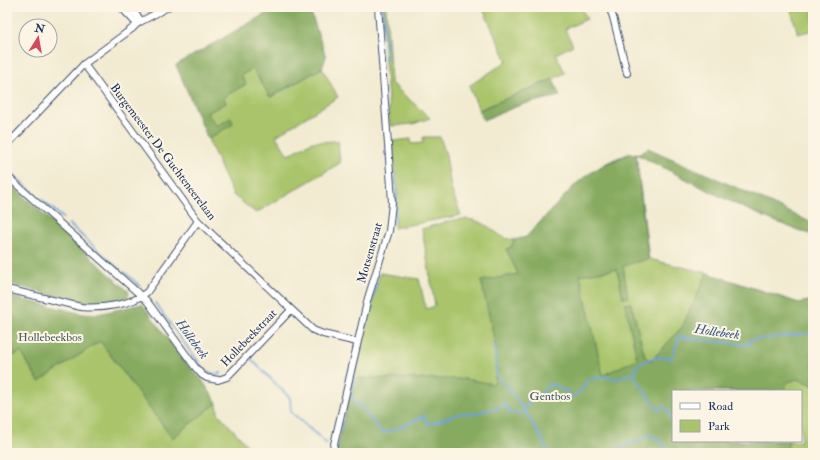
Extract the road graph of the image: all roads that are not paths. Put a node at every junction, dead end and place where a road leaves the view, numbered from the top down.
1 (121, 7) edge
2 (129, 7) edge
3 (168, 7) edge
4 (378, 7) edge
5 (609, 7) edge
6 (138, 23) junction
7 (84, 64) junction
8 (627, 73) dead end
9 (7, 145) edge
10 (7, 176) edge
11 (198, 221) junction
12 (7, 289) edge
13 (142, 297) junction
14 (291, 310) junction
15 (357, 342) junction
16 (332, 453) edge

1 - 6 street
2 - 6 street
3 - 6 street
4 - 15 street, Motsenstraat
5 - 8 street
6 - 7 street
7 - 9 street
7 - 11 street, Burgemeester De Guchteneerelaan
10 - 13 street, Hollebeekstraat
11 - 13 street
11 - 14 street, Burgemeester De Guchteneerelaan
12 - 13 street
13 - 14 street, Hollebeekstraat
14 - 15 street, Burgemeester De Guchteneerelaan
15 - 16 street, Motsenstraat

